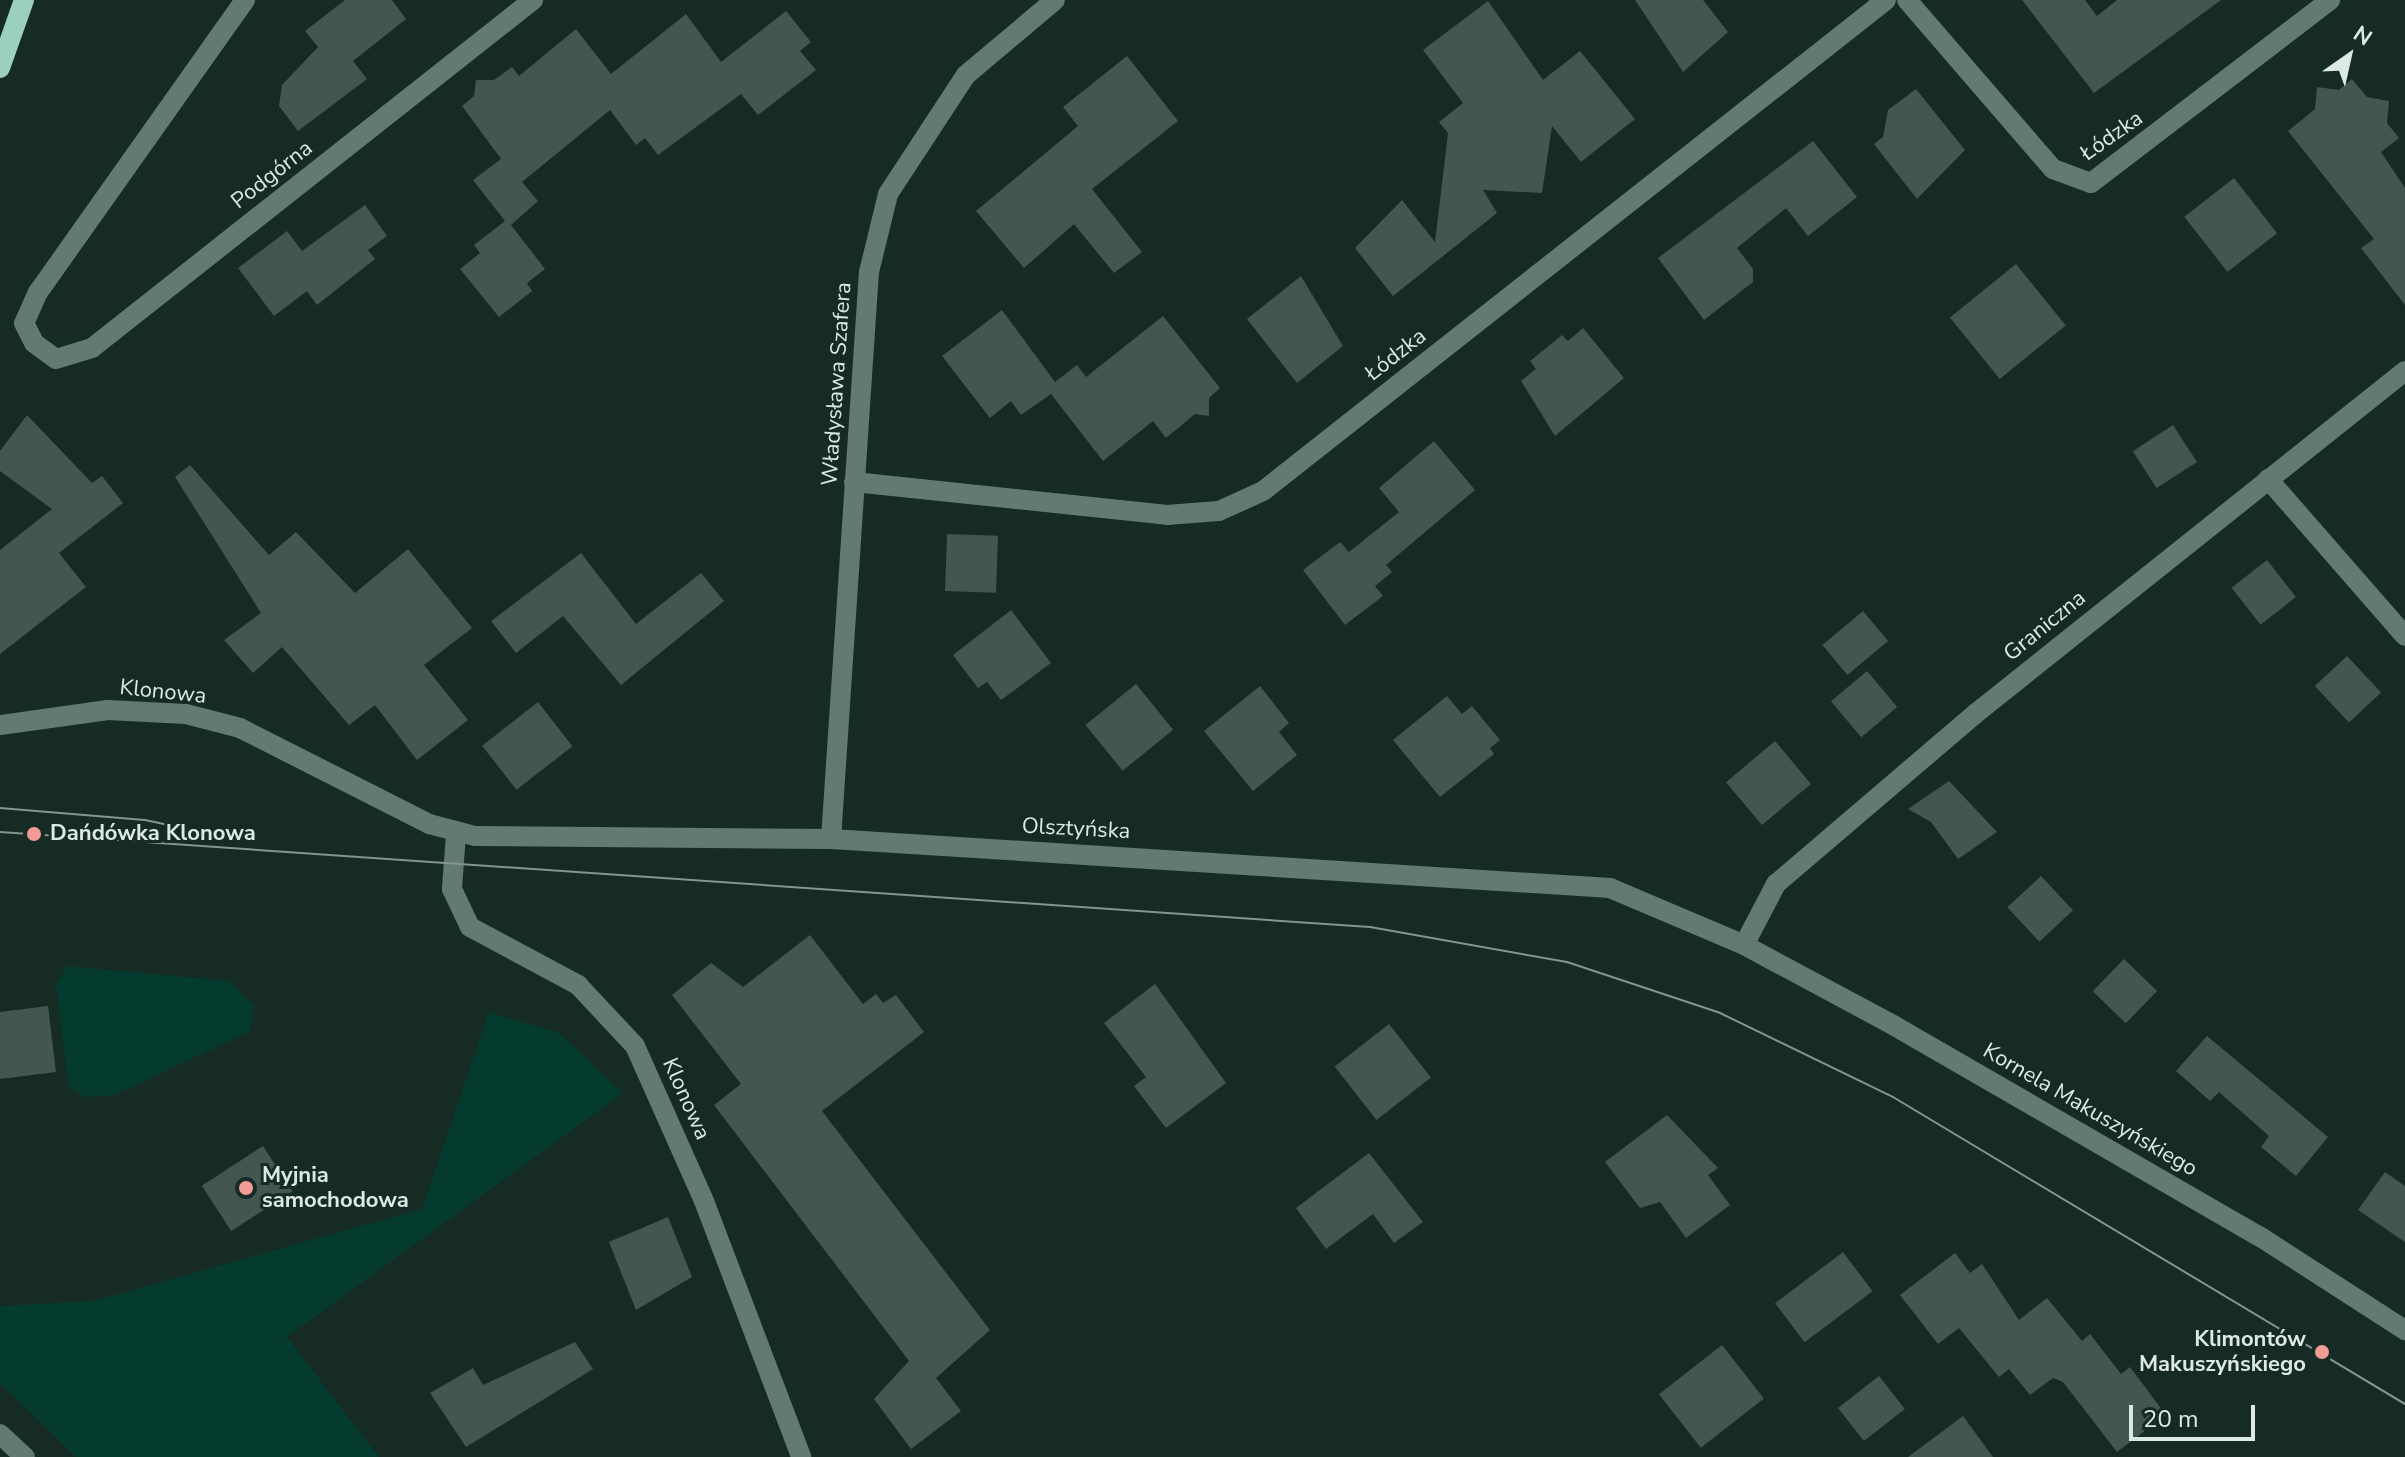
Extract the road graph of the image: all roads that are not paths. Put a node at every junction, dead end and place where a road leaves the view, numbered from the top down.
1 (24, 0) edge
2 (245, 0) edge
3 (533, 0) edge
4 (1055, 0) edge
5 (1886, 0) edge
6 (1907, 0) edge
7 (2330, 0) edge
8 (0, 68) edge
9 (2405, 371) edge
10 (2268, 479) junction
11 (854, 482) junction
12 (2405, 636) edge
13 (0, 725) edge
14 (397, 810) joint
15 (456, 834) junction
16 (831, 839) junction
17 (1744, 945) junction
18 (2405, 1330) edge
19 (0, 1434) edge
20 (25, 1457) edge
21 (801, 1457) edge

1 - 8 main road
2 - 3 street, Podgórna
4 - 11 street, Władysława Szafera
5 - 11 street, Łódzka
6 - 7 street, Łódzka
9 - 10 street, Graniczna
10 - 12 street
10 - 17 street, Graniczna
11 - 16 street, Władysława Szafera
13 - 14 street, Klonowa
14 - 15 street, Olsztyńska
15 - 16 street, Olsztyńska
15 - 21 street, Klonowa
16 - 17 street, Olsztyńska
17 - 18 street, Kornela Makuszyńskiego
19 - 20 street

